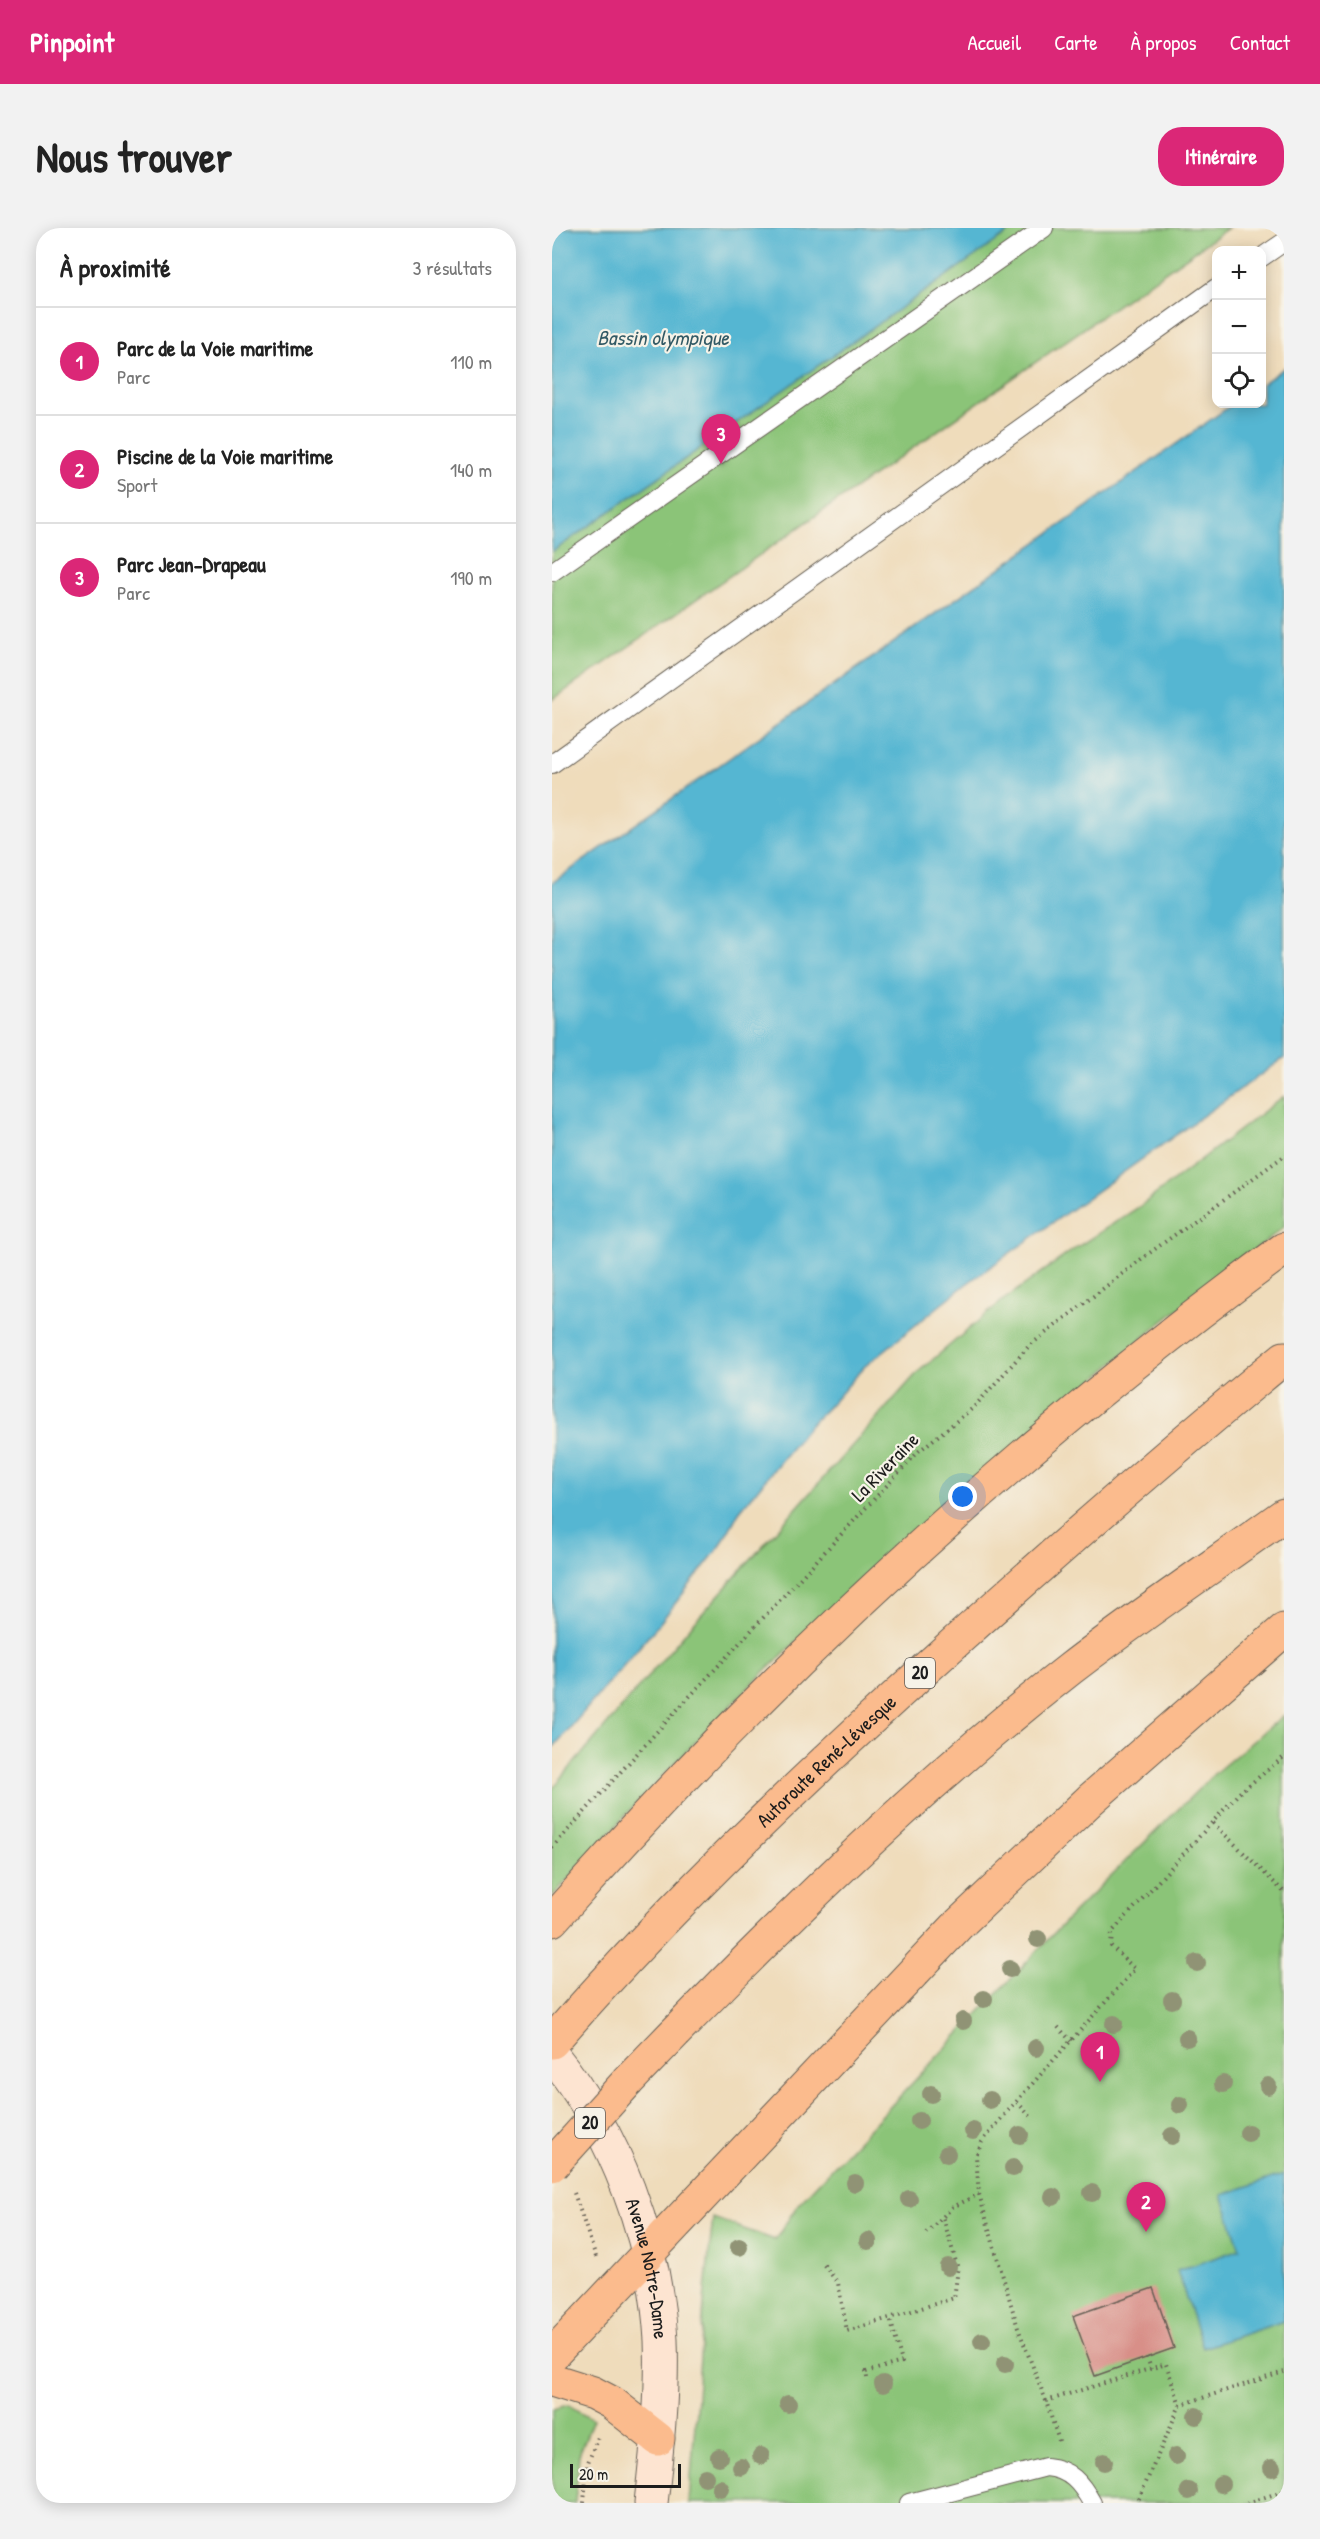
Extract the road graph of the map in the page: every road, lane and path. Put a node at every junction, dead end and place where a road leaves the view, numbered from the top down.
1 (1044, 228) edge
2 (1284, 242) edge
3 (1266, 254) edge
4 (1212, 291) edge
5 (552, 572) edge
6 (552, 765) edge
7 (1284, 1156) edge
8 (1284, 1249) edge
9 (1284, 1358) edge
10 (1284, 1515) edge
11 (1284, 1630) edge
12 (1284, 1757) edge
13 (1213, 1823) junction
14 (553, 1848) edge
15 (1284, 1892) edge
16 (552, 1920) edge
17 (1058, 2026) dead end
18 (1071, 2041) junction
19 (552, 2043) edge
20 (552, 2055) edge
21 (1017, 2101) junction
22 (1030, 2117) dead end
23 (552, 2165) edge
24 (573, 2190) dead end
25 (980, 2194) junction
26 (943, 2217) junction
27 (926, 2233) dead end
28 (648, 2255) junction
29 (824, 2265) dead end
30 (599, 2266) dead end
31 (890, 2318) junction
32 (552, 2355) edge
33 (1147, 2357) dead end
34 (1151, 2369) junction
35 (1284, 2372) edge
36 (867, 2378) dead end
37 (552, 2380) edge
38 (1046, 2401) junction
39 (1180, 2405) junction
40 (1050, 2413) dead end
41 (597, 2438) dead end
42 (658, 2439) junction
43 (1284, 2491) edge
44 (584, 2503) edge
45 (651, 2503) edge
46 (909, 2503) edge
47 (1092, 2503) edge
48 (1137, 2503) edge
49 (1247, 2503) edge

1 - 5 lane
2 - 3 lane
4 - 6 lane
7 - 14 path, La Riveraine
8 - 16 highway
9 - 19 highway, Autoroute René-Lévesque / 20
10 - 23 highway, 20, bridge
11 - 28 highway
12 - 13 path
13 - 15 path
13 - 18 path
17 - 18 path
18 - 21 path
20 - 28 street, Avenue Notre-Dame
21 - 22 path
21 - 25 path
24 - 30 path
25 - 26 path
25 - 38 path
26 - 27 path
26 - 31 path
28 - 32 highway
28 - 42 street, Avenue Notre-Dame
29 - 31 path
31 - 36 path
33 - 34 path
34 - 38 path
34 - 39 path
35 - 39 path
37 - 42 highway
38 - 40 path
39 - 48 path
41 - 44 path
42 - 45 street, Avenue Notre-Dame
43 - 49 path
46 - 47 lane

